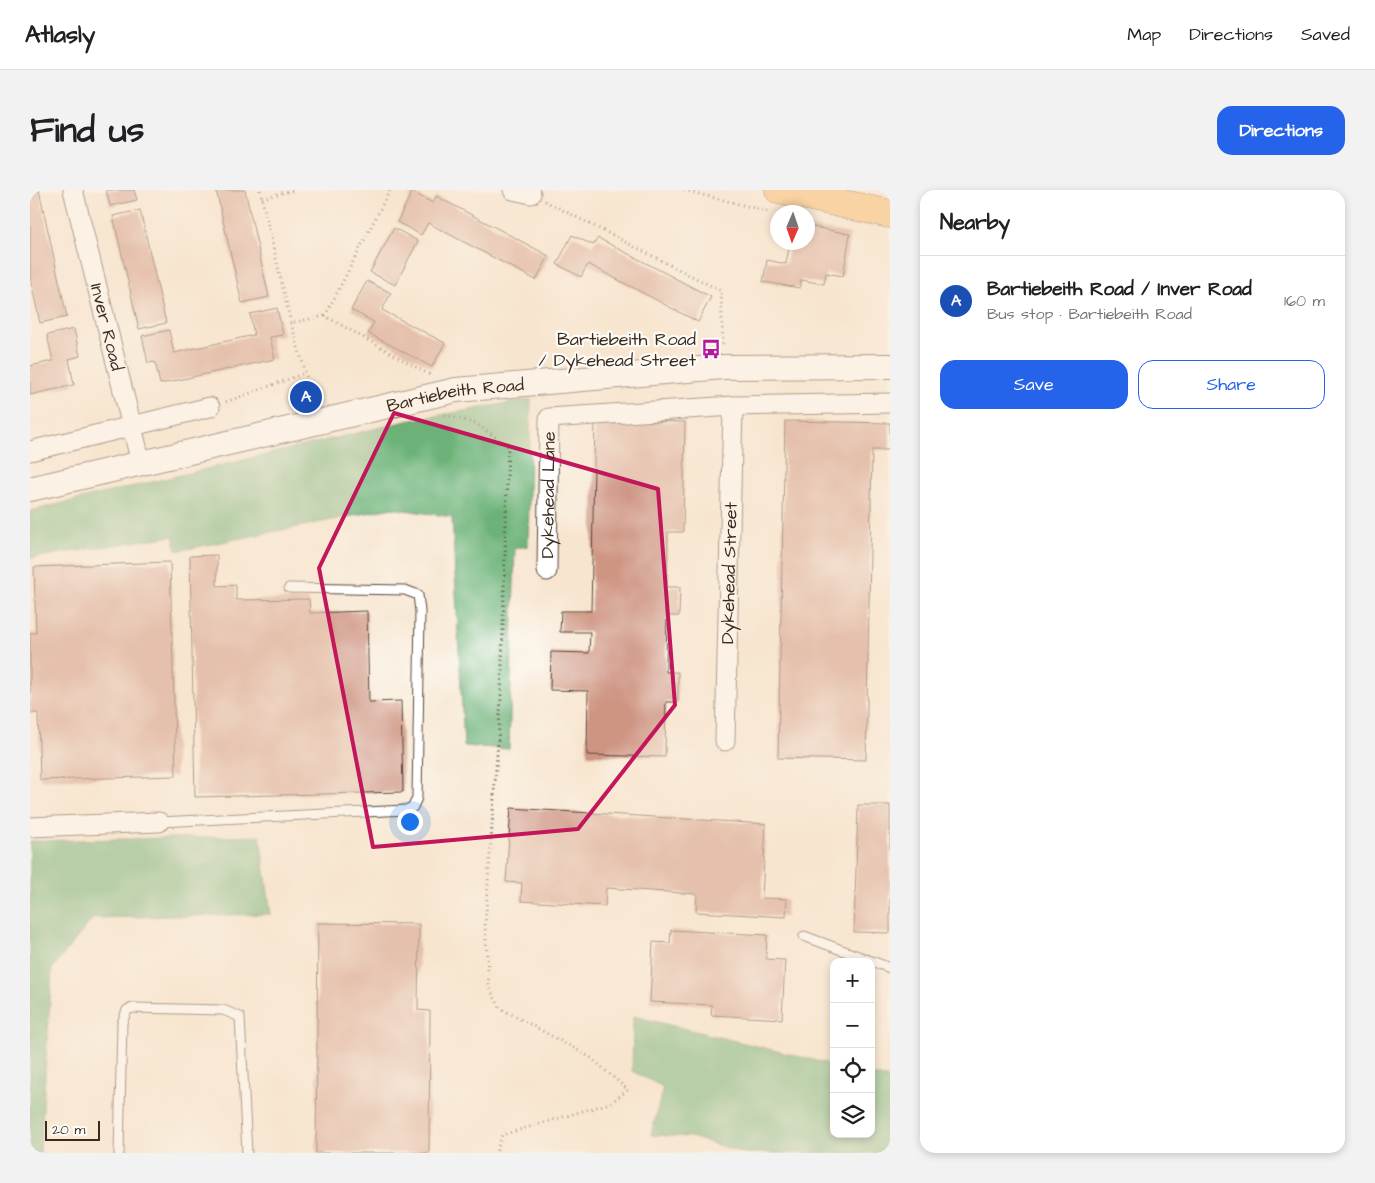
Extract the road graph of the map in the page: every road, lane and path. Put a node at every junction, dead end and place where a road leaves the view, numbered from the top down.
1 (73, 190) edge
2 (260, 190) edge
3 (295, 190) edge
4 (390, 190) edge
5 (684, 190) edge
6 (779, 190) edge
7 (522, 192) edge
8 (262, 198) junction
9 (770, 211) edge
10 (890, 214) edge
11 (325, 316) junction
12 (291, 323) junction
13 (890, 366) edge
14 (723, 367) junction
15 (305, 373) junction
16 (446, 392) junction
17 (890, 403) edge
18 (733, 406) junction
19 (210, 407) joint
20 (319, 422) junction
21 (131, 427) junction
22 (30, 451) edge
23 (140, 463) junction
24 (30, 489) edge
25 (548, 571) dead end
26 (289, 588) dead end
27 (724, 742) dead end
28 (159, 822) joint
29 (30, 827) edge
30 (804, 936) dead end
31 (890, 968) edge
32 (119, 1153) edge
33 (247, 1153) edge
34 (496, 1153) edge

1 - 21 street, Inver Road
2 - 8 path
3 - 8 path
4 - 11 path
5 - 9 path
6 - 10 main road
7 - 14 path
8 - 12 path
11 - 12 path
11 - 16 path
12 - 15 path
13 - 14 street, Bartiebeith Road
14 - 16 street, Bartiebeith Road
15 - 19 path
15 - 20 path
16 - 20 street, Bartiebeith Road
16 - 34 path
17 - 18 street
18 - 25 street, Dykehead Lane
18 - 27 street, Dykehead Street
19 - 21 street
20 - 23 street, Bartiebeith Road
21 - 22 street
21 - 23 street, Inver Road
23 - 24 street, Bartiebeith Road
26 - 28 lane
28 - 29 street
30 - 31 lane
32 - 33 lane

